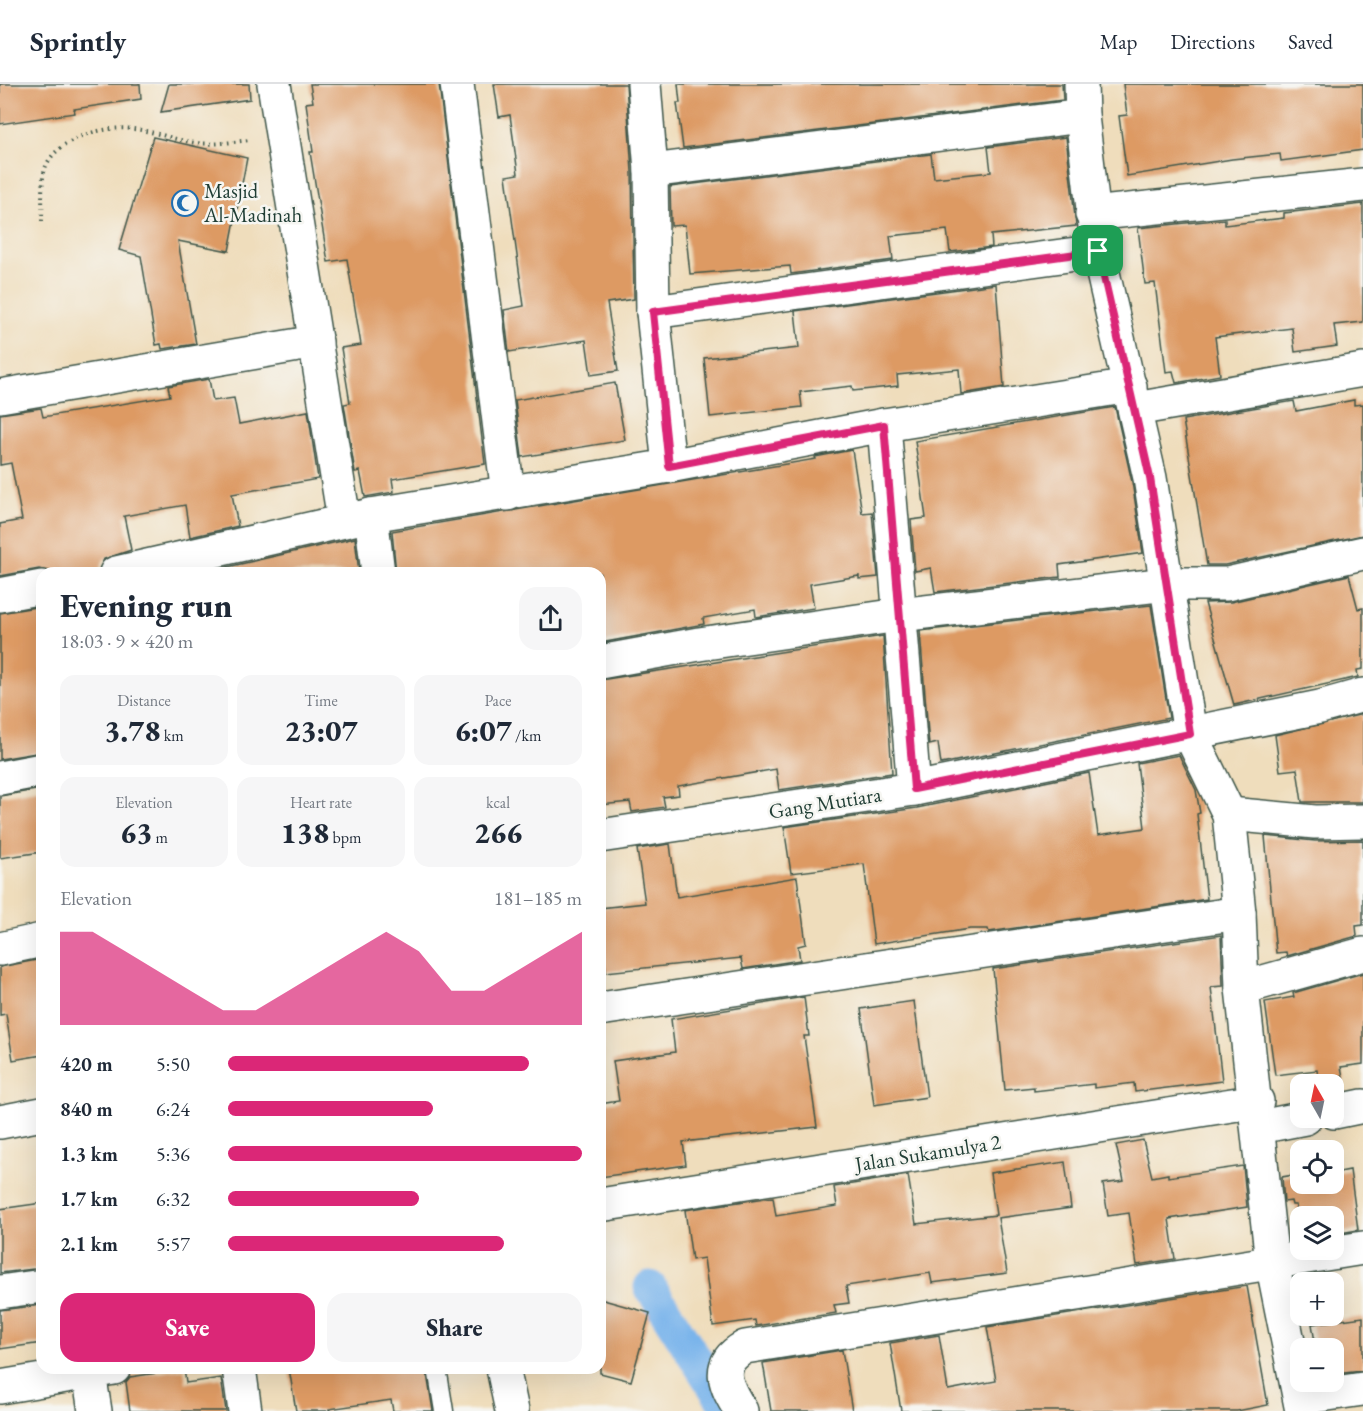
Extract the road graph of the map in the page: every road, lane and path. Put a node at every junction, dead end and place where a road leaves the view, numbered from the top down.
1 (274, 84) edge
2 (457, 84) edge
3 (644, 84) edge
4 (1082, 100) edge
5 (282, 136) junction
6 (651, 171) junction
7 (1363, 185) edge
8 (1092, 214) junction
9 (42, 221) dead end
10 (1098, 251) junction
11 (653, 312) junction
12 (316, 342) junction
13 (1363, 370) edge
14 (0, 396) edge
15 (1132, 398) junction
16 (884, 425) junction
17 (669, 466) junction
18 (508, 494) junction
19 (358, 518) junction
20 (1363, 553) edge
21 (142, 567) edge
22 (376, 567) edge
23 (1167, 584) junction
24 (36, 588) edge
25 (0, 595) edge
26 (899, 615) junction
27 (606, 661) edge
28 (1363, 695) edge
29 (1190, 734) junction
30 (36, 771) edge
31 (0, 778) edge
32 (914, 789) junction
33 (1229, 814) junction
34 (1363, 821) edge
35 (606, 835) edge
36 (1239, 913) junction
37 (36, 941) edge
38 (0, 949) edge
39 (1363, 954) edge
40 (1242, 988) junction
41 (606, 1008) edge
42 (1363, 1106) edge
43 (1344, 1110) edge
44 (1258, 1114) junction
45 (36, 1115) edge
46 (1290, 1117) edge
47 (0, 1122) edge
48 (606, 1204) edge
49 (1363, 1248) edge
50 (1272, 1262) junction
51 (36, 1287) edge
52 (0, 1292) edge
53 (85, 1374) edge
54 (100, 1374) edge
55 (239, 1374) edge
56 (438, 1374) edge
57 (504, 1374) edge
58 (1363, 1389) edge
59 (4, 1395) edge
60 (1301, 1404) edge
61 (95, 1411) edge
62 (245, 1411) edge
63 (444, 1411) edge
64 (512, 1411) edge
65 (741, 1411) edge

1 - 5 street
2 - 18 street
3 - 6 street
4 - 6 street
4 - 8 street
5 - 9 path
5 - 12 street
6 - 11 street
7 - 8 street
8 - 10 street
10 - 11 street
10 - 15 street
11 - 17 street
12 - 14 street
12 - 19 street
13 - 15 street
15 - 16 street
15 - 23 street
16 - 17 street
16 - 26 street
17 - 18 street
18 - 19 street
19 - 21 street
19 - 22 street
20 - 23 street
23 - 26 street
23 - 29 street
24 - 25 street
26 - 27 street
26 - 32 street
28 - 29 street, Gang Mutiara
29 - 32 street, Gang Mutiara
29 - 33 street
30 - 31 street
32 - 35 street, Gang Mutiara
33 - 34 street
33 - 36 street
36 - 40 street
36 - 41 street
37 - 38 street
39 - 40 street
40 - 44 street
42 - 43 street
44 - 46 street, Jalan Sukamulya 2
44 - 48 street, Jalan Sukamulya 2
44 - 50 street
45 - 47 street
49 - 50 street
50 - 60 street
50 - 65 street
51 - 52 street
53 - 59 street
54 - 61 street
55 - 62 street
56 - 63 lane
57 - 64 street
58 - 60 street

